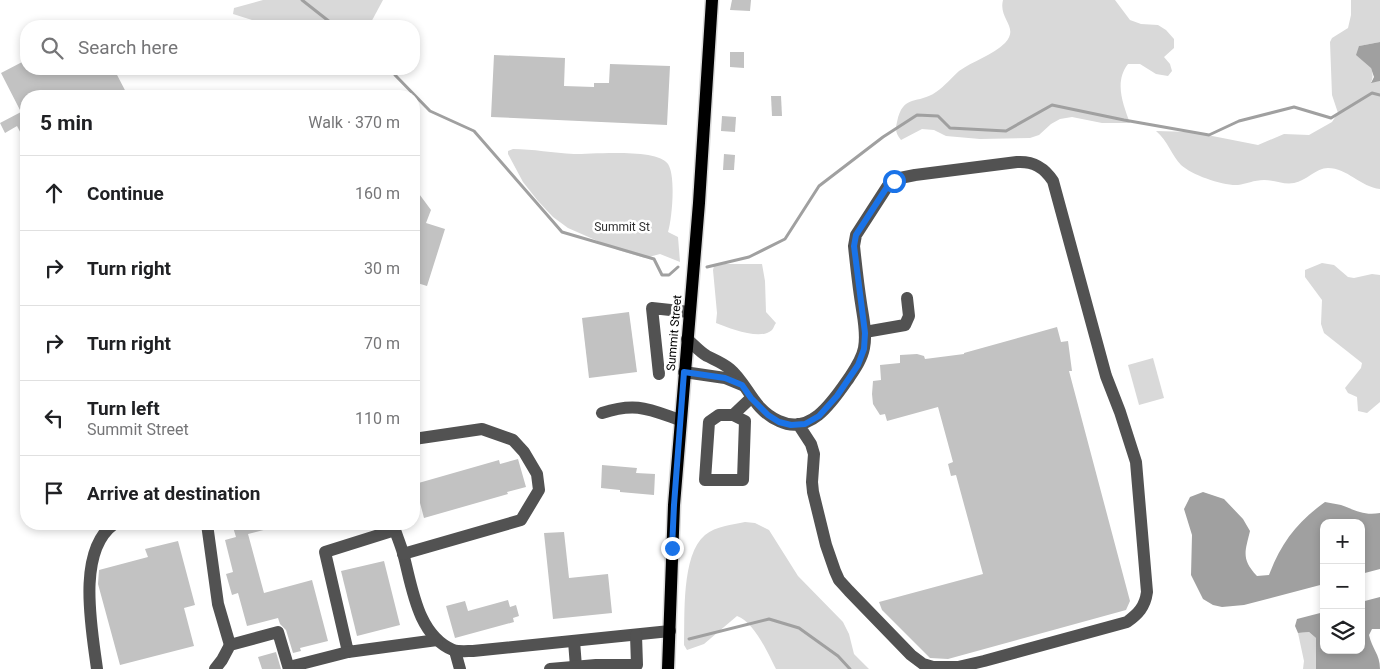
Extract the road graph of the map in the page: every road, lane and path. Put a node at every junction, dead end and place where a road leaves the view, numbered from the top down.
1 (712, 0) edge
2 (907, 298) dead end
3 (689, 312) junction
4 (865, 332) junction
5 (687, 339) junction
6 (684, 372) junction
7 (659, 374) dead end
8 (742, 385) junction
9 (751, 398) junction
10 (602, 413) dead end
11 (733, 415) junction
12 (680, 420) junction
13 (798, 424) junction
14 (420, 439) edge
15 (106, 530) edge
16 (208, 530) edge
17 (386, 530) edge
18 (395, 530) edge
19 (403, 554) junction
20 (670, 631) junction
21 (636, 635) junction
22 (437, 640) junction
23 (574, 641) junction
24 (230, 645) junction
25 (455, 651) junction
26 (348, 652) junction
27 (221, 666) edge
28 (637, 667) edge
29 (289, 668) edge
30 (576, 668) edge
31 (98, 669) edge
32 (460, 669) edge
33 (550, 669) edge
34 (668, 669) edge

1 - 3 main road, Summit Street
2 - 4 lane
3 - 5 main road, Summit Street
3 - 7 lane
4 - 13 lane
4 - 13 lane
5 - 6 main road, Summit Street
5 - 8 lane
6 - 8 lane
6 - 12 main road, Summit Street
8 - 9 lane
9 - 11 lane
9 - 13 lane
10 - 12 lane
11 - 11 lane
12 - 20 main road, Summit Street
14 - 19 lane
15 - 31 lane
16 - 24 lane
17 - 26 lane
18 - 19 lane
19 - 22 lane
20 - 21 lane
20 - 34 main road, Summit Street
21 - 23 lane
21 - 28 lane
22 - 25 lane
22 - 26 lane
23 - 25 lane
23 - 30 lane
24 - 27 lane
24 - 29 lane
25 - 32 lane
26 - 29 lane
28 - 30 lane
30 - 33 lane

